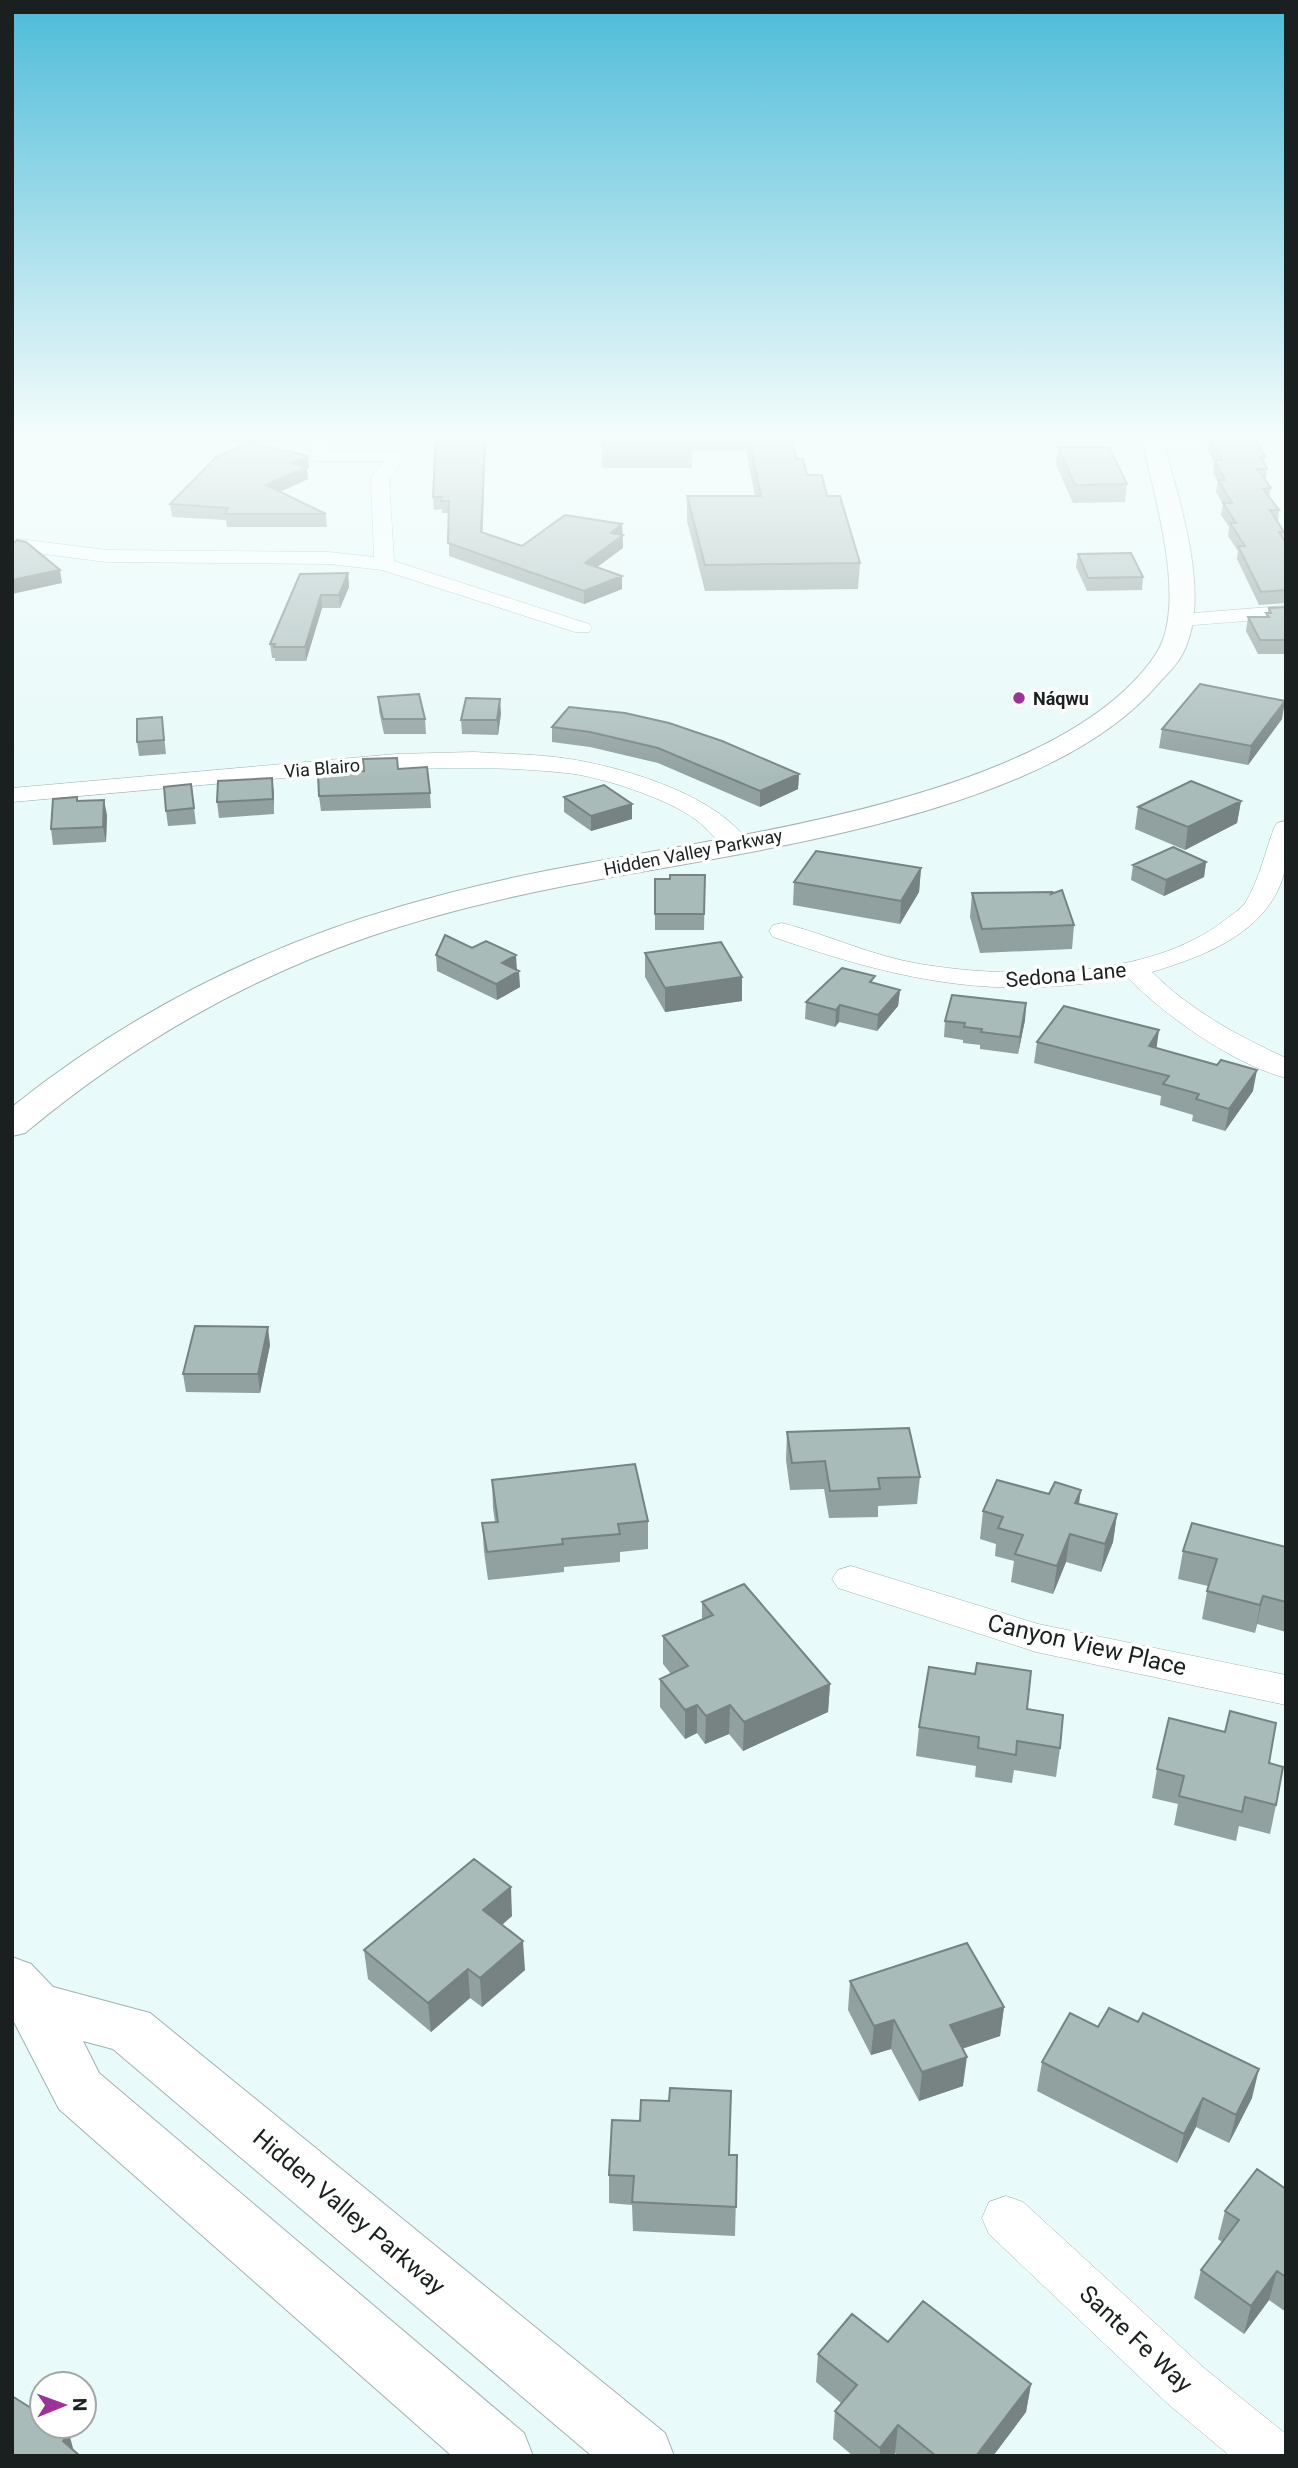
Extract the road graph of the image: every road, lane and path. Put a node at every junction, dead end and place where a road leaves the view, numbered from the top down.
1 (53, 549) edge
2 (383, 549) edge
3 (1177, 549) edge
4 (384, 564) junction
5 (1182, 595) junction
6 (1278, 612) edge
7 (1181, 620) junction
8 (582, 628) dead end
9 (12, 795) edge
10 (1286, 828) edge
11 (738, 844) junction
12 (782, 931) dead end
13 (1135, 970) junction
14 (1286, 1069) edge
15 (12, 1125) edge
16 (850, 1579) dead end
17 (1286, 1689) edge
18 (24, 1993) edge
19 (1006, 2218) dead end
20 (500, 2456) edge
21 (642, 2456) edge
22 (1271, 2456) edge

1 - 4 street
2 - 4 street
3 - 5 main road, Hidden Valley Parkway
4 - 8 street
5 - 6 street
5 - 7 main road, Hidden Valley Parkway
6 - 7 street
7 - 11 main road, Hidden Valley Parkway
9 - 11 street, Via Blairo
10 - 13 street, Sedona Lane
11 - 15 main road, Hidden Valley Parkway
12 - 13 street, Sedona Lane
13 - 14 street
16 - 17 street, Canyon View Place
18 - 20 main road, Hidden Valley Parkway
18 - 21 main road, Hidden Valley Parkway
19 - 22 street, Sante Fe Way

